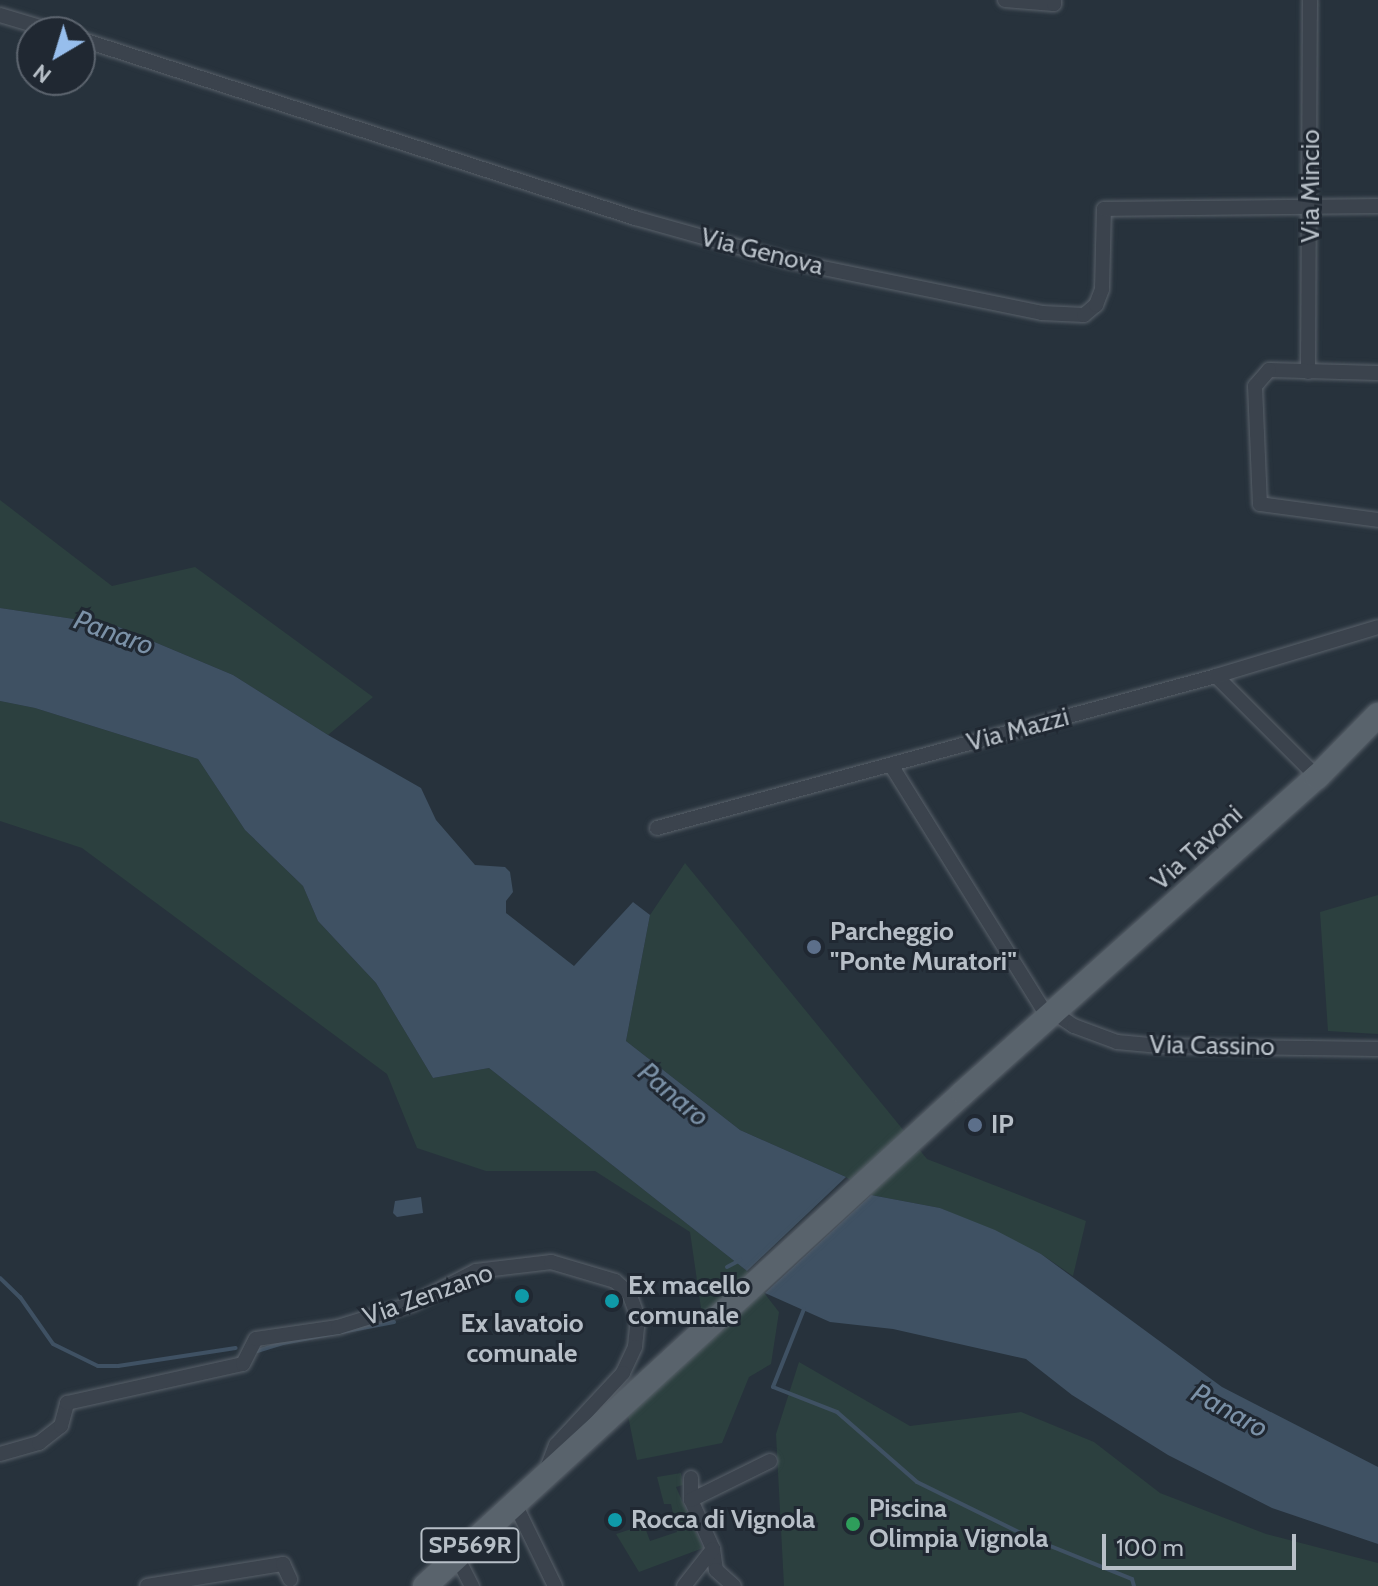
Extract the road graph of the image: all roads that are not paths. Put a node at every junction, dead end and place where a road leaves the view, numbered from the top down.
1 (1005, 0) edge
2 (1054, 0) edge
3 (1310, 0) edge
4 (96, 44) edge
5 (1378, 206) edge
6 (1311, 207) junction
7 (1308, 372) junction
8 (1378, 373) edge
9 (1378, 520) edge
10 (1378, 627) edge
11 (1216, 676) junction
12 (1378, 715) edge
13 (891, 765) junction
14 (1317, 777) junction
15 (657, 828) dead end
16 (1050, 1014) junction
17 (1378, 1049) edge
18 (0, 1454) edge
19 (770, 1461) dead end
20 (545, 1477) junction
21 (691, 1478) dead end
22 (691, 1500) junction
23 (515, 1504) junction
24 (713, 1549) junction
25 (457, 1557) junction
26 (290, 1579) dead end
27 (147, 1586) edge
28 (425, 1586) edge
29 (472, 1586) edge
30 (555, 1586) edge
31 (684, 1586) edge
32 (734, 1586) edge

1 - 2 street
3 - 6 street, Via Mincio
4 - 6 street, Via Genova
5 - 6 street, Via Genova
6 - 7 street, Via Mincio
7 - 8 street
7 - 9 street
10 - 11 street, Via Mazzi
11 - 13 street, Via Mazzi
11 - 14 street
12 - 14 main road, Via Tavoni
13 - 15 street, Via Mazzi
13 - 16 street
14 - 16 main road, Via Tavoni
16 - 17 street, Via Cassino
16 - 20 main road, Via Tavoni / SP569R
18 - 20 street, Via Zenzano
19 - 22 street
20 - 23 main road, SP569R
21 - 22 street
22 - 24 street
23 - 25 main road, SP569R
23 - 30 street
24 - 31 street
24 - 32 street
25 - 28 main road, SP569R
25 - 29 street
26 - 27 street

